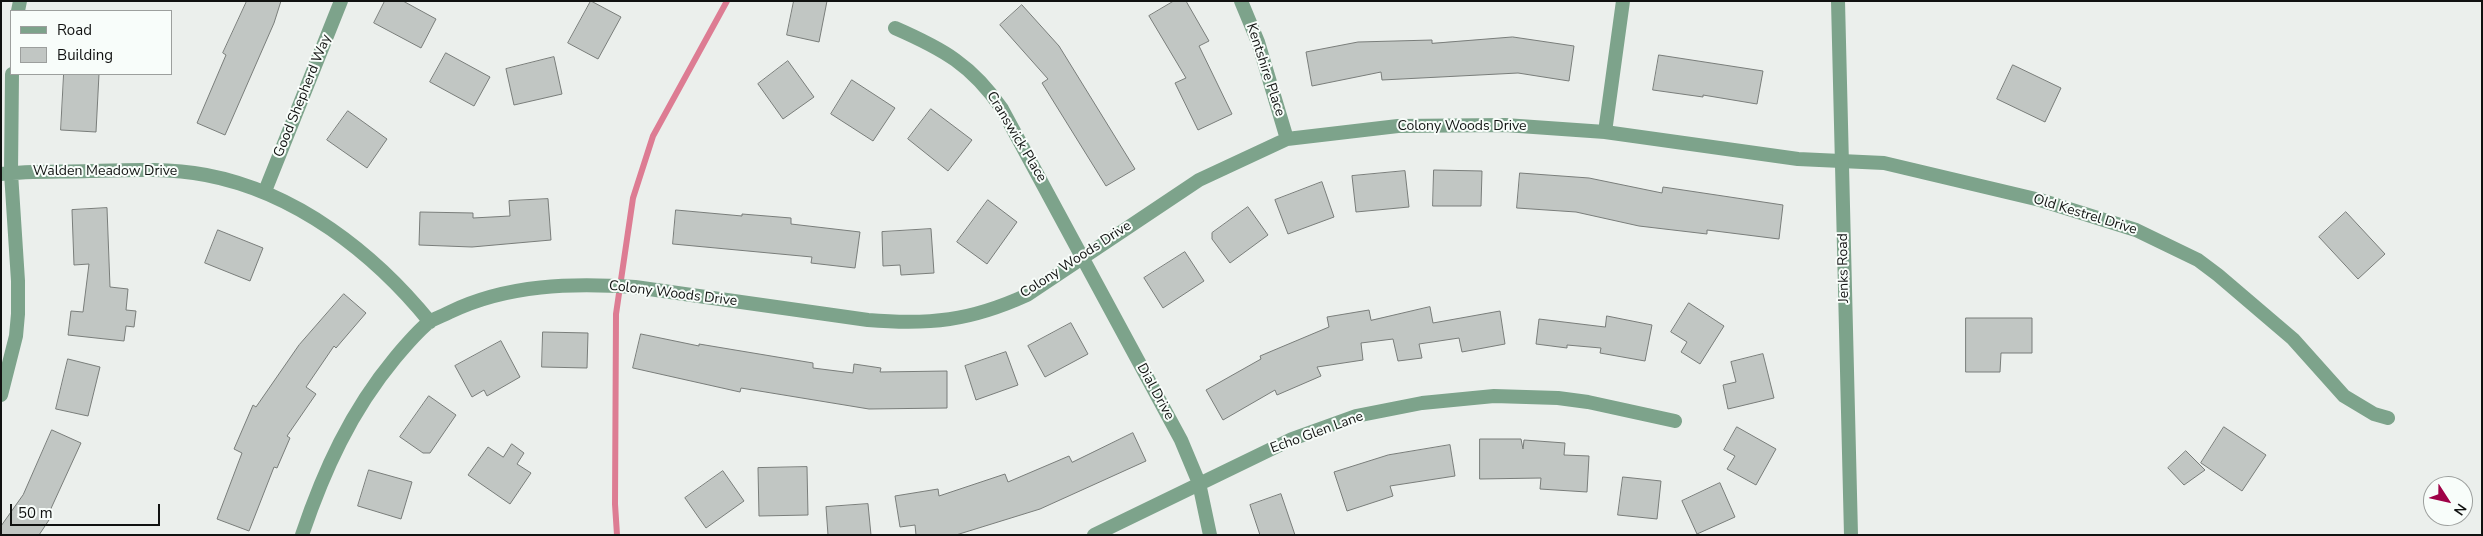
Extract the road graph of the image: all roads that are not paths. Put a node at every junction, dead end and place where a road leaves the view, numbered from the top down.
1 (341, 1) edge
2 (1241, 1) edge
3 (1623, 1) edge
4 (1838, 1) edge
5 (895, 28) dead end
6 (12, 75) edge
7 (1605, 132) junction
8 (1287, 139) junction
9 (1841, 159) junction
10 (6, 174) edge
11 (265, 191) junction
12 (1083, 257) junction
13 (430, 322) junction
14 (1, 395) edge
15 (2388, 418) dead end
16 (1675, 421) dead end
17 (1200, 484) junction
18 (302, 535) edge
19 (1094, 535) edge
20 (1210, 535) edge
21 (1851, 535) edge

1 - 11 street, Good Shepherd Way
2 - 8 street, Kentshire Place
3 - 7 street
4 - 9 street, Jenks Road
5 - 12 street, Cranswick Place
6 - 10 street
7 - 8 street, Colony Woods Drive
7 - 9 street, Colony Woods Drive
8 - 12 street, Colony Woods Drive
9 - 15 street, Old Kestrel Drive
9 - 21 street, Jenks Road
10 - 11 street, Walden Meadow Drive
10 - 14 street
11 - 13 street, Walden Meadow Drive
12 - 13 street, Colony Woods Drive
12 - 17 street, Dial Drive
13 - 18 street, Colony Woods Drive
16 - 17 street, Echo Glen Lane
17 - 19 street, Echo Glen Lane
17 - 20 street, Dial Drive

